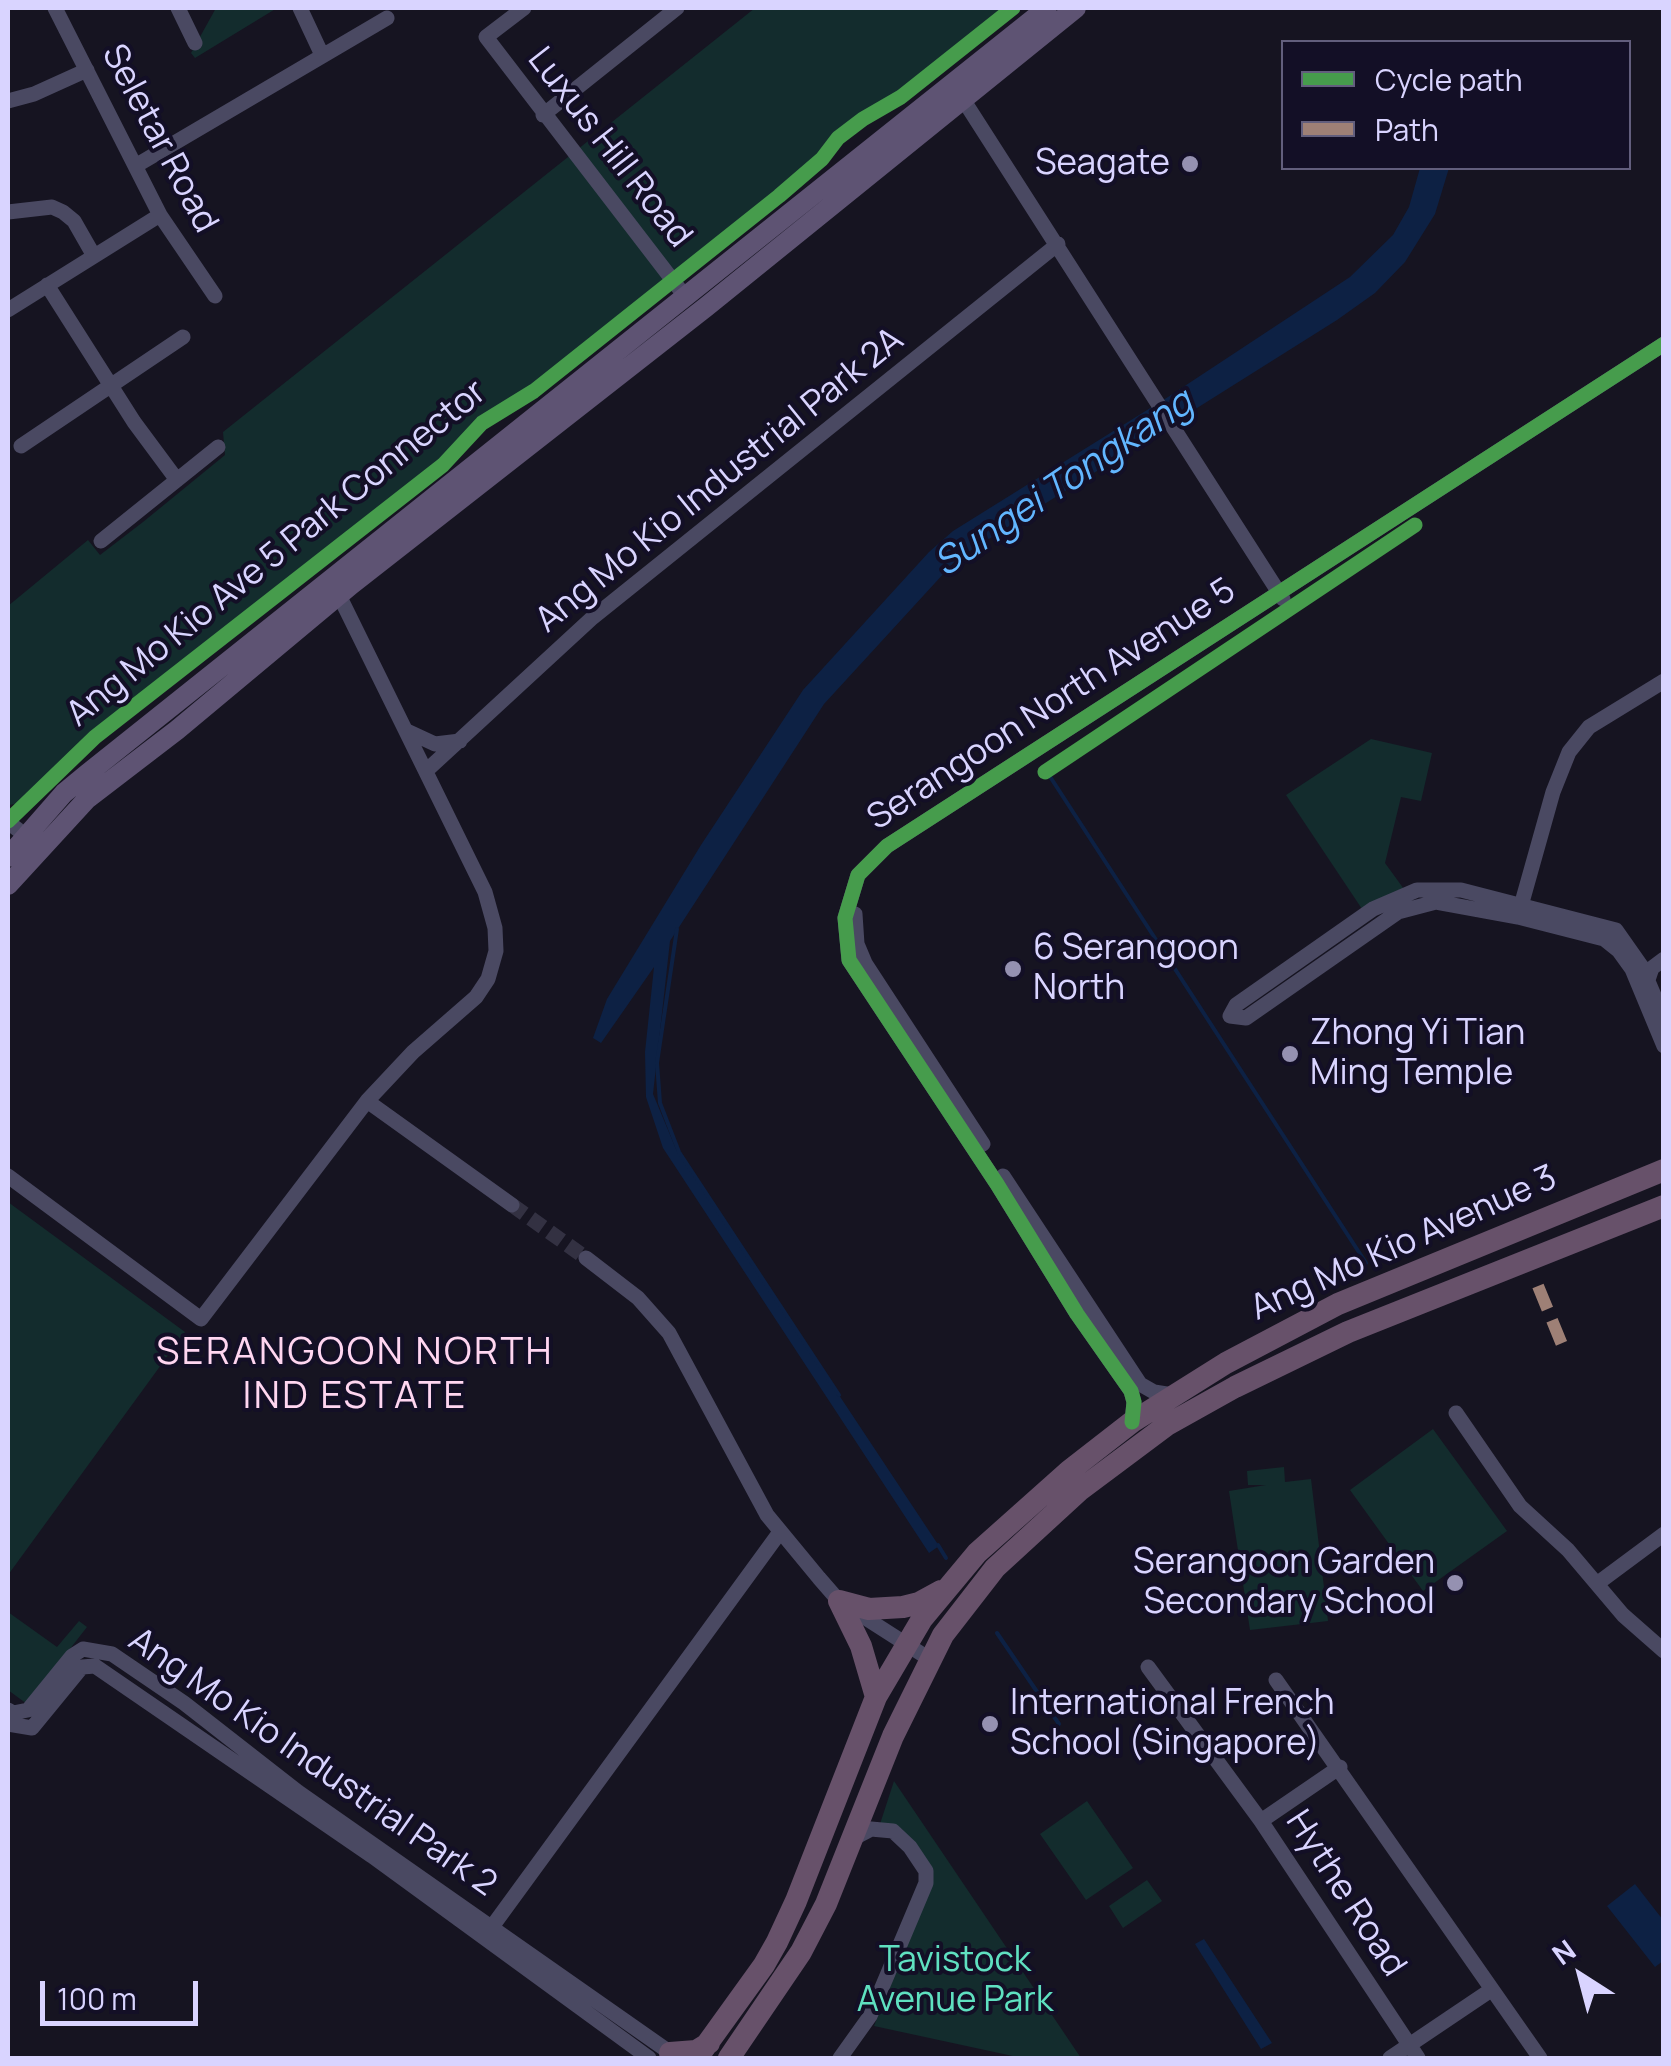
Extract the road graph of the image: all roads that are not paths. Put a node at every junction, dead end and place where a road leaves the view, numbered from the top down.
1 (55, 8) edge
2 (178, 8) edge
3 (300, 8) edge
4 (524, 8) edge
5 (677, 8) edge
6 (1047, 8) edge
7 (1076, 8) edge
8 (387, 18) dead end
9 (195, 43) dead end
10 (322, 56) junction
11 (86, 70) junction
12 (8, 82) edge
13 (954, 95) junction
14 (12, 100) edge
15 (543, 114) junction
16 (138, 165) junction
17 (8, 212) edge
18 (160, 215) junction
19 (1054, 247) junction
20 (94, 256) junction
21 (47, 285) junction
22 (684, 295) junction
23 (215, 296) dead end
24 (8, 310) edge
25 (184, 337) dead end
26 (1664, 347) edge
27 (606, 356) junction
28 (631, 365) junction
29 (110, 384) junction
30 (21, 446) dead end
31 (218, 447) dead end
32 (177, 480) junction
33 (101, 541) dead end
34 (334, 586) junction
35 (1277, 598) junction
36 (1664, 681) edge
37 (407, 731) junction
38 (462, 741) junction
39 (426, 771) junction
40 (8, 822) edge
41 (26, 836) junction
42 (8, 856) edge
43 (8, 885) edge
44 (1519, 911) junction
45 (1664, 959) edge
46 (1648, 980) junction
47 (1257, 1000) dead end
48 (1664, 1019) edge
49 (1664, 1046) edge
50 (367, 1101) junction
51 (1664, 1153) edge
52 (1664, 1170) edge
53 (8, 1176) edge
54 (1630, 1184) junction
55 (512, 1205) tunnel mouth
56 (1659, 1210) edge
57 (1498, 1239) junction
58 (586, 1258) tunnel mouth
59 (1507, 1268) junction
60 (1173, 1395) junction
61 (1456, 1412) dead end
62 (1132, 1422) junction
63 (780, 1532) junction
64 (1664, 1534) edge
65 (1598, 1583) junction
66 (945, 1589) junction
67 (839, 1601) junction
68 (907, 1645) junction
69 (1664, 1650) edge
70 (931, 1660) junction
71 (1148, 1667) dead end
72 (1276, 1680) dead end
73 (876, 1697) junction
74 (8, 1710) edge
75 (8, 1724) edge
76 (1340, 1768) junction
77 (1262, 1822) junction
78 (852, 1840) junction
79 (488, 1932) junction
80 (773, 1950) junction
81 (794, 1962) junction
82 (1492, 1990) junction
83 (703, 2051) edge
84 (1414, 2052) edge
85 (666, 2057) edge
86 (729, 2058) edge
87 (840, 2058) edge
88 (1390, 2058) edge
89 (1540, 2058) edge

1 - 11 street, Seletar Road
2 - 9 street
3 - 10 street
4 - 15 street, Luxus Hill Road
5 - 15 street
6 - 13 main road
7 - 13 main road
8 - 10 street
10 - 16 street
11 - 14 street
11 - 16 street, Seletar Road
12 - 14 street
13 - 19 street
13 - 22 main road
13 - 28 main road
15 - 22 street, Luxus Hill Road
16 - 18 street, Seletar Road
17 - 20 street
18 - 20 street
18 - 23 street, Seletar Road
19 - 35 street
19 - 38 street, Ang Mo Kio Industrial Park 2A
20 - 21 street
21 - 24 street
21 - 29 street
22 - 27 main road
25 - 29 street
26 - 35 street, Serangoon North Avenue 5
27 - 28 main road
27 - 34 main road
28 - 34 main road
29 - 30 street
29 - 32 street
31 - 32 street
32 - 33 street
34 - 37 street
34 - 41 main road
34 - 43 main road
35 - 60 street, Serangoon North Avenue 5
35 - 62 street, Serangoon North Avenue 5
36 - 44 street
37 - 38 street
37 - 39 street
38 - 39 street, Ang Mo Kio Industrial Park 2A
39 - 50 street
40 - 41 street
41 - 42 main road
44 - 46 street
44 - 47 street
44 - 49 street
45 - 46 street
46 - 48 street
50 - 53 street
50 - 55 street
51 - 54 highway
52 - 54 highway, Ang Mo Kio Avenue 3
54 - 57 highway, Ang Mo Kio Avenue 3
56 - 59 highway, Ang Mo Kio Avenue 3
57 - 59 highway
57 - 60 highway, Ang Mo Kio Avenue 3
58 - 63 street
59 - 70 highway, Ang Mo Kio Avenue 3
60 - 62 highway, Ang Mo Kio Avenue 3
61 - 65 street
62 - 66 highway, Ang Mo Kio Avenue 3
63 - 67 street
63 - 79 street, Ang Mo Kio Industrial Park 2
64 - 65 street
65 - 69 street
66 - 67 highway
66 - 68 highway, Ang Mo Kio Avenue 3
67 - 68 street
67 - 73 highway
68 - 70 street
68 - 73 highway, Ang Mo Kio Avenue 3
70 - 78 highway, Ang Mo Kio Avenue 3
71 - 77 street, Hythe Road
72 - 76 street
73 - 80 highway, Ang Mo Kio Avenue 3
74 - 79 street, Ang Mo Kio Industrial Park 2
75 - 79 street, Ang Mo Kio Industrial Park 2
76 - 77 street
76 - 82 street
77 - 84 street, Hythe Road
78 - 81 highway, Ang Mo Kio Avenue 3
78 - 87 street
79 - 85 street, Ang Mo Kio Industrial Park 2
80 - 81 highway
80 - 83 highway, Ang Mo Kio Avenue 3
81 - 86 highway, Ang Mo Kio Avenue 3
82 - 84 street
82 - 89 street
83 - 85 highway
84 - 88 street

